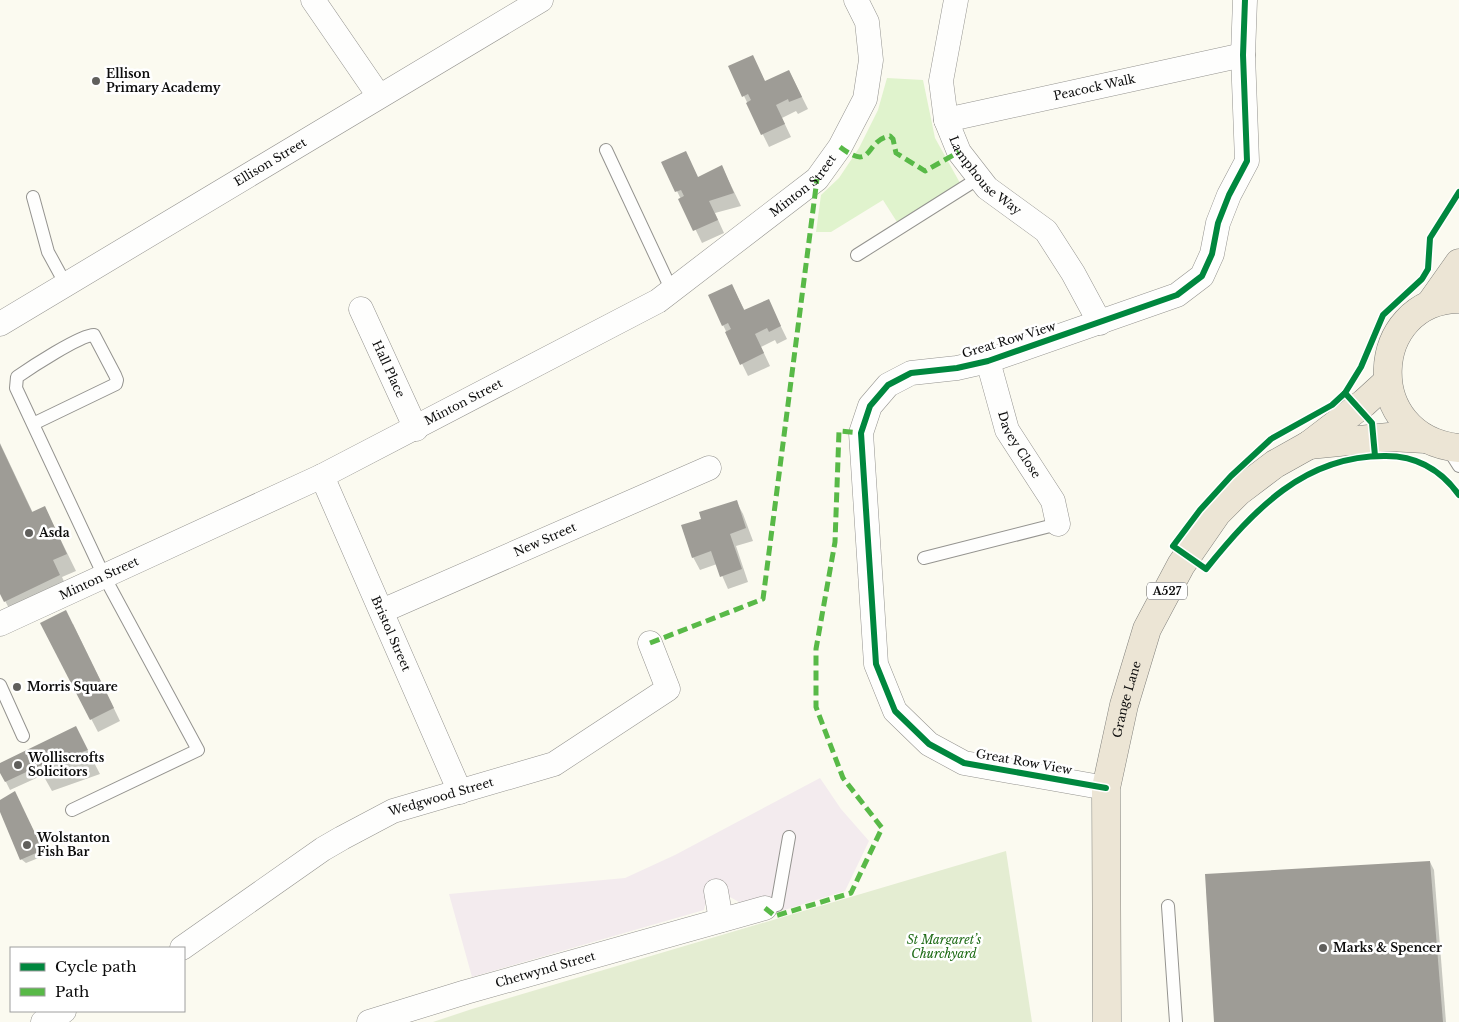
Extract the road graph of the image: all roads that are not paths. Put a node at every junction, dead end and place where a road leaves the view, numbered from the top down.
1 (313, 0) edge
2 (541, 0) edge
3 (856, 0) edge
4 (956, 0) edge
5 (1245, 0) edge
6 (1243, 55) junction
7 (379, 96) junction
8 (946, 120) junction
9 (606, 150) dead end
10 (979, 178) junction
11 (33, 197) dead end
12 (857, 255) dead end
13 (1459, 263) edge
14 (66, 285) junction
15 (672, 291) junction
16 (1459, 298) edge
17 (1430, 304) junction
18 (361, 309) dead end
19 (1100, 323) junction
20 (0, 324) edge
21 (988, 361) junction
22 (1387, 382) junction
23 (33, 424) junction
24 (416, 429) junction
25 (1309, 445) junction
26 (1447, 450) edge
27 (709, 468) dead end
28 (322, 476) junction
29 (1058, 524) joint
30 (924, 558) dead end
31 (104, 576) junction
32 (382, 611) junction
33 (0, 624) edge
34 (650, 643) dead end
35 (0, 685) edge
36 (23, 736) dead end
37 (1106, 788) junction
38 (460, 792) junction
39 (72, 810) dead end
40 (789, 837) dead end
41 (716, 891) dead end
42 (1168, 906) dead end
43 (765, 908) joint
44 (721, 920) junction
45 (183, 947) edge
46 (62, 1012) edge
47 (43, 1022) edge
48 (369, 1022) edge
49 (1107, 1022) edge
50 (1176, 1022) edge

1 - 7 street
2 - 7 street, Ellison Street
3 - 15 street, Minton Street
4 - 8 street, Lamphouse Way
5 - 6 street, Great Row View
6 - 8 street, Peacock Walk
6 - 19 street, Great Row View
7 - 14 street, Ellison Street
8 - 10 street, Lamphouse Way
9 - 15 lane
10 - 12 lane
10 - 19 street, Lamphouse Way
11 - 14 lane
13 - 17 highway
14 - 20 street, Ellison Street
15 - 24 street, Minton Street
16 - 17 highway
17 - 22 highway
18 - 24 street, Hall Place
19 - 21 street, Great Row View
21 - 29 street, Davey Close
21 - 37 street, Great Row View
22 - 25 highway, Grange Lane / A527
22 - 26 highway
23 - 23 lane
23 - 31 lane
24 - 28 street, Minton Street
25 - 26 highway, Grange Lane / A527
25 - 37 highway, Grange Lane / A527
27 - 32 street, New Street
28 - 31 street, Minton Street
28 - 32 street, Bristol Street
29 - 30 lane
31 - 33 street, Minton Street
31 - 39 lane
32 - 38 street, Bristol Street
34 - 38 street, Wedgwood Street
35 - 36 lane
37 - 49 highway, Grange Lane / A527
38 - 45 street, Wedgwood Street
40 - 43 lane
41 - 44 street
42 - 50 lane
43 - 44 street, Chetwynd Street
44 - 48 street, Chetwynd Street
46 - 47 street

